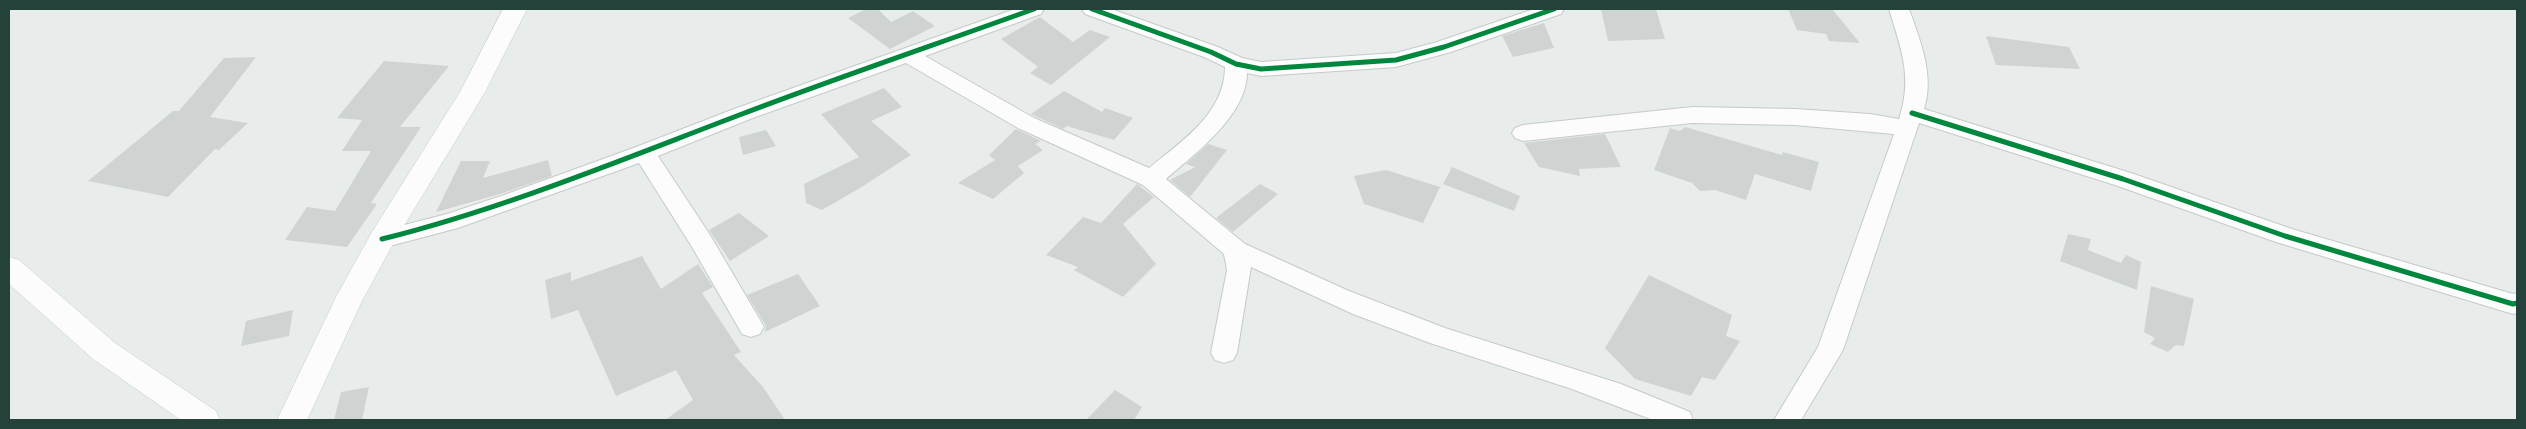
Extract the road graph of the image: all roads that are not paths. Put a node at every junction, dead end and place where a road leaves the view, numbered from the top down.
1 (515, 9) edge
2 (1034, 9) edge
3 (1092, 9) edge
4 (1554, 9) edge
5 (1899, 9) edge
6 (908, 55) junction
7 (1236, 64) junction
8 (1909, 120) junction
9 (1522, 133) dead end
10 (644, 153) junction
11 (1151, 179) junction
12 (382, 238) junction
13 (1236, 250) junction
14 (9, 268) edge
15 (2517, 303) edge
16 (751, 326) dead end
17 (1224, 353) dead end
18 (205, 420) edge
19 (292, 420) edge
20 (1680, 420) edge
21 (1787, 420) edge

1 - 12 street
2 - 6 street
3 - 7 street
4 - 7 street
5 - 8 street
6 - 10 street
6 - 11 street
7 - 11 street
8 - 9 street
8 - 15 street
8 - 21 street
10 - 12 street
10 - 16 street
11 - 13 street
12 - 19 street
13 - 17 street
13 - 20 street
14 - 18 street

